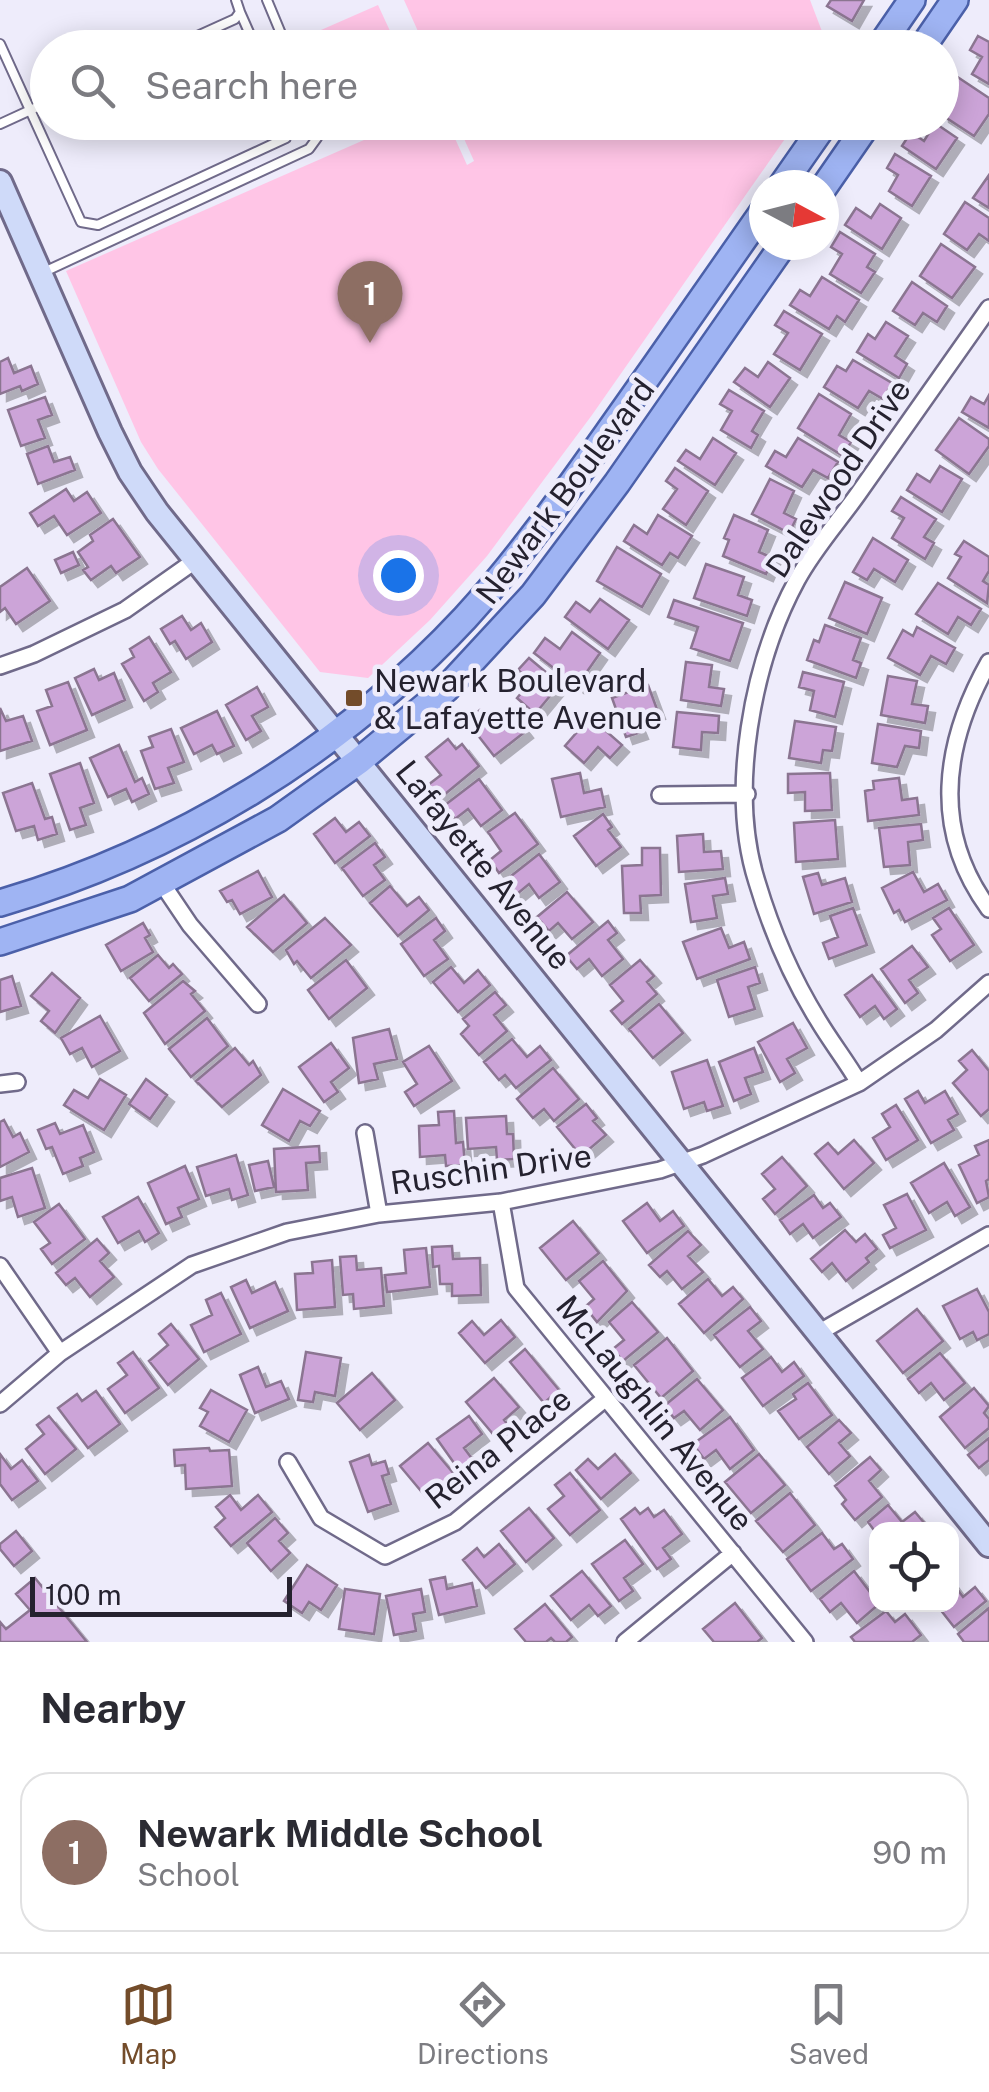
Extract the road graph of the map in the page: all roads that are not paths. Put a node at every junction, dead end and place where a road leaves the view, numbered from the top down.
1 (236, 0) edge
2 (268, 0) edge
3 (912, 0) edge
4 (955, 0) edge
5 (240, 12) junction
6 (210, 30) edge
7 (248, 30) edge
8 (280, 30) edge
9 (891, 30) edge
10 (934, 30) edge
11 (0, 44) edge
12 (30, 110) joint
13 (0, 124) edge
14 (44, 140) edge
15 (282, 140) edge
16 (315, 140) edge
17 (813, 140) edge
18 (857, 140) edge
19 (792, 170) edge
20 (836, 170) edge
21 (0, 182) edge
22 (749, 231) edge
23 (773, 260) edge
24 (40, 274) junction
25 (989, 308) edge
26 (196, 560) junction
27 (989, 662) edge
28 (0, 666) edge
29 (336, 733) junction
30 (359, 761) junction
31 (746, 794) junction
32 (660, 795) dead end
33 (161, 882) junction
34 (0, 903) edge
35 (989, 910) edge
36 (0, 942) edge
37 (989, 983) edge
38 (258, 1004) dead end
39 (859, 1084) junction
40 (365, 1133) dead end
41 (682, 1162) junction
42 (501, 1202) junction
43 (379, 1214) junction
44 (989, 1235) edge
45 (0, 1266) edge
46 (820, 1332) junction
47 (60, 1353) junction
48 (606, 1398) junction
49 (0, 1404) edge
50 (288, 1462) dead end
51 (989, 1545) edge
52 (734, 1553) junction
53 (624, 1642) edge
54 (805, 1642) edge

1 - 5 lane
2 - 8 lane
3 - 9 main road
4 - 10 main road
5 - 6 lane
5 - 7 lane
11 - 12 lane
12 - 13 lane
14 - 15 lane
16 - 24 lane
17 - 19 main road
18 - 20 main road
21 - 24 street, Lafayette Avenue
22 - 29 main road, Newark Boulevard
23 - 30 main road, Newark Boulevard
24 - 26 street, Lafayette Avenue
25 - 31 street, Dalewood Drive
26 - 28 street
26 - 29 street, Lafayette Avenue
27 - 35 street
29 - 30 street, Lafayette Avenue
29 - 34 main road, Newark Boulevard
30 - 33 main road, Newark Boulevard
30 - 41 street, Lafayette Avenue
31 - 32 street
31 - 39 street, Dalewood Drive
33 - 36 main road, Newark Boulevard
33 - 38 street
37 - 39 street, Ruschin Drive
39 - 41 street, Ruschin Drive
40 - 43 street
41 - 42 street, Ruschin Drive
41 - 46 street, Lafayette Avenue
42 - 43 street, Ruschin Drive
42 - 48 street, McLaughlin Avenue
43 - 47 street, Ruschin Drive
44 - 46 street
45 - 47 street
46 - 51 street, Lafayette Avenue
47 - 49 street, Ruschin Drive
48 - 50 street, Reina Place
48 - 52 street, McLaughlin Avenue
52 - 53 street
52 - 54 street, McLaughlin Avenue

